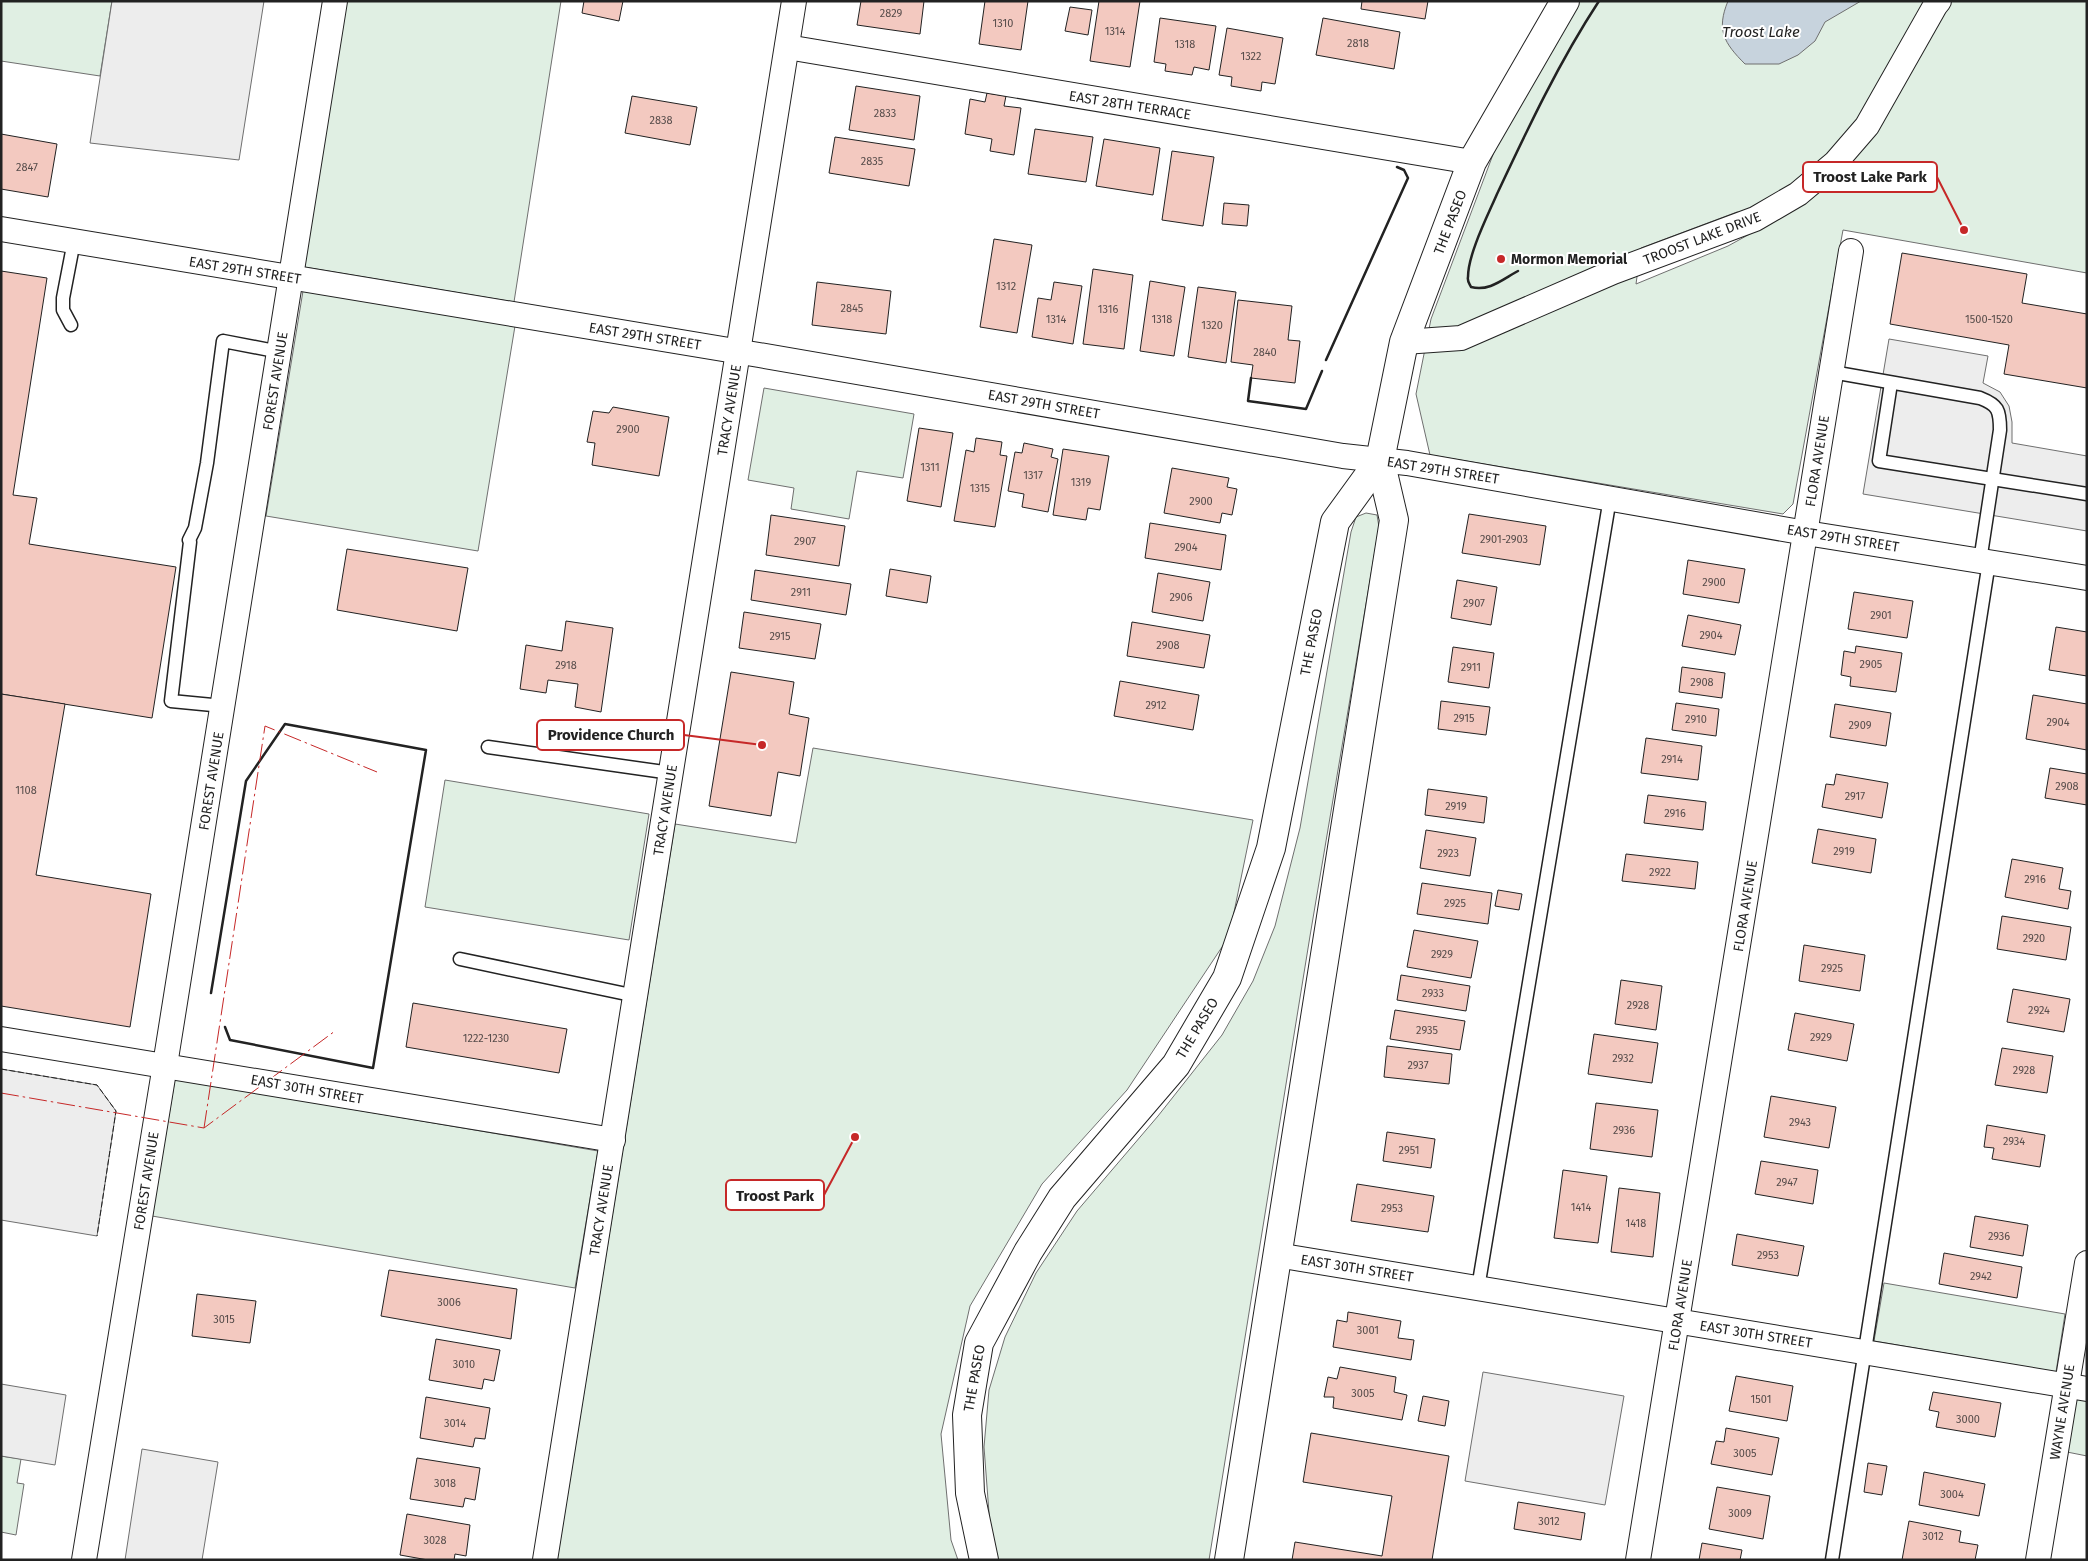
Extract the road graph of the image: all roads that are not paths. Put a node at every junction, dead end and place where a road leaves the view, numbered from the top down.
1 (335, 1) edge
2 (794, 1) edge
3 (1565, 1) edge
4 (1939, 1) edge
5 (787, 48) junction
6 (1472, 162) junction
7 (1, 229) edge
8 (74, 241) junction
9 (1851, 252) dead end
10 (292, 278) junction
11 (70, 324) dead end
12 (1404, 342) junction
13 (280, 352) junction
14 (738, 352) junction
15 (1832, 372) junction
16 (1891, 383) junction
17 (1380, 460) junction
18 (1993, 478) junction
19 (2087, 494) edge
20 (1610, 498) junction
21 (1806, 533) junction
22 (1984, 561) junction
23 (2087, 578) edge
24 (223, 706) junction
25 (488, 747) dead end
26 (671, 773) junction
27 (460, 959) dead end
28 (636, 996) junction
29 (1, 1039) edge
30 (165, 1065) junction
31 (613, 1140) junction
32 (1278, 1255) junction
33 (2087, 1263) edge
34 (1478, 1288) junction
35 (1677, 1321) junction
36 (1866, 1352) junction
37 (2077, 1388) edge
38 (84, 1560) edge
39 (545, 1560) edge
40 (984, 1560) edge
41 (1229, 1560) edge
42 (1638, 1560) edge
43 (1832, 1560) edge
44 (2038, 1560) edge

1 - 10 street, FOREST AVENUE
2 - 5 street, TRACY AVENUE
3 - 6 main road, THE PASEO
4 - 12 street, TROOST LAKE DRIVE
5 - 6 street, EAST 28TH TERRACE
5 - 14 street, TRACY AVENUE
6 - 12 main road, THE PASEO
7 - 8 street, EAST 29TH STREET
8 - 10 street, EAST 29TH STREET
8 - 11 lane
9 - 15 street, FLORA AVENUE
10 - 13 street, FOREST AVENUE
10 - 14 street, EAST 29TH STREET
12 - 17 main road, THE PASEO
13 - 24 street, FOREST AVENUE
13 - 24 lane
14 - 17 street, EAST 29TH STREET
14 - 26 street, TRACY AVENUE
15 - 16 lane
15 - 21 street, FLORA AVENUE
16 - 18 lane
16 - 18 lane
17 - 20 street, EAST 29TH STREET
17 - 32 main road, THE PASEO
17 - 40 main road, THE PASEO
18 - 19 lane
18 - 22 lane
20 - 21 street, EAST 29TH STREET
20 - 34 lane
21 - 22 street, EAST 29TH STREET
21 - 35 street, FLORA AVENUE
22 - 23 street, EAST 29TH STREET
22 - 36 lane
24 - 30 street, FOREST AVENUE
25 - 26 lane
26 - 28 street, TRACY AVENUE
27 - 28 lane
28 - 31 street, TRACY AVENUE
29 - 30 street, EAST 30TH STREET
30 - 31 street, EAST 30TH STREET
30 - 38 street, FOREST AVENUE
31 - 39 street, TRACY AVENUE
32 - 34 street, EAST 30TH STREET
32 - 41 main road, THE PASEO
33 - 37 street, WAYNE AVENUE
34 - 35 street, EAST 30TH STREET
35 - 36 street, EAST 30TH STREET
35 - 42 street, FLORA AVENUE
36 - 37 street, EAST 30TH STREET
36 - 43 lane
37 - 44 street, WAYNE AVENUE

